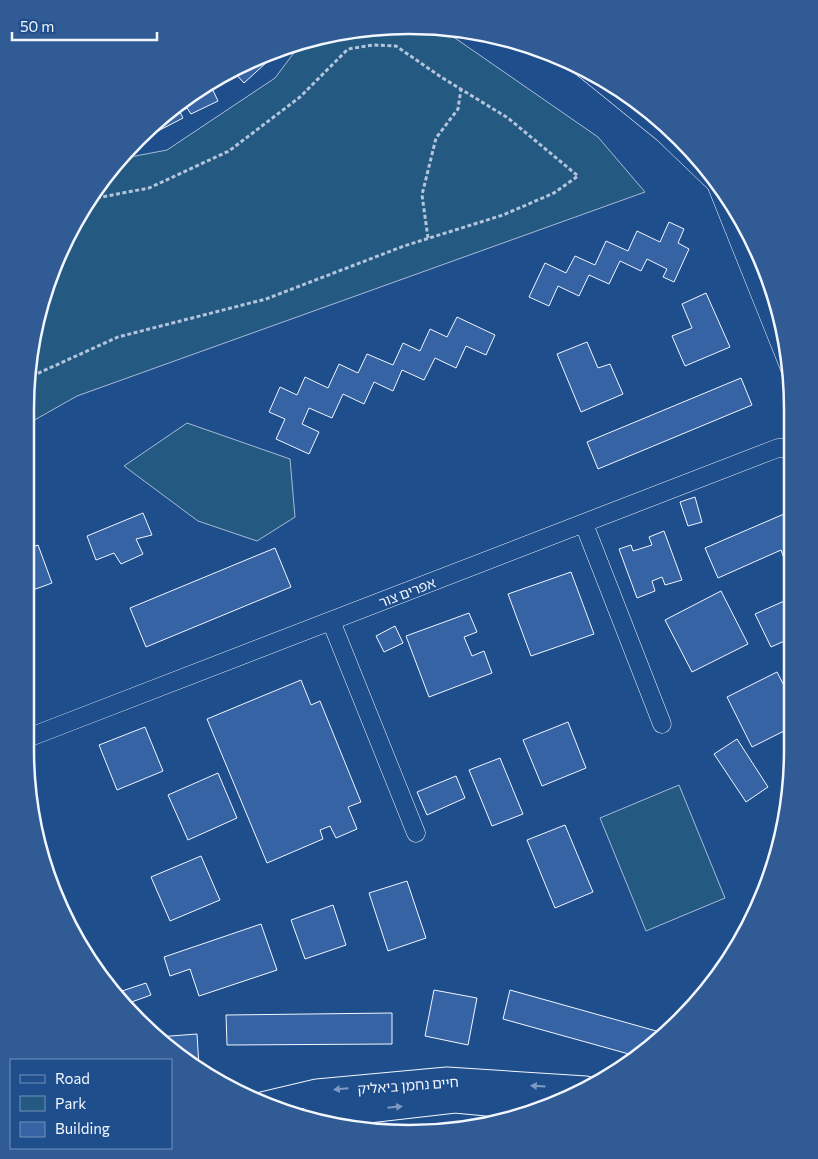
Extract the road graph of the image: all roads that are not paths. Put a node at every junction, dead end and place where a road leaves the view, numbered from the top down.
1 (726, 208) edge
2 (777, 338) edge
3 (784, 448) edge
4 (584, 524) junction
5 (331, 621) junction
6 (662, 724) dead end
7 (34, 735) edge
8 (416, 833) dead end
9 (573, 1088) edge
10 (277, 1101) edge
11 (524, 1107) edge
12 (325, 1115) edge

1 - 2 street
3 - 4 street, אפרים צור
4 - 5 street, אפרים צור
4 - 6 street
5 - 7 street, אפרים צור
5 - 8 street
9 -> 10 street, חיים נחמן ביאליק
12 -> 11 street, חיים נחמן ביאליק

